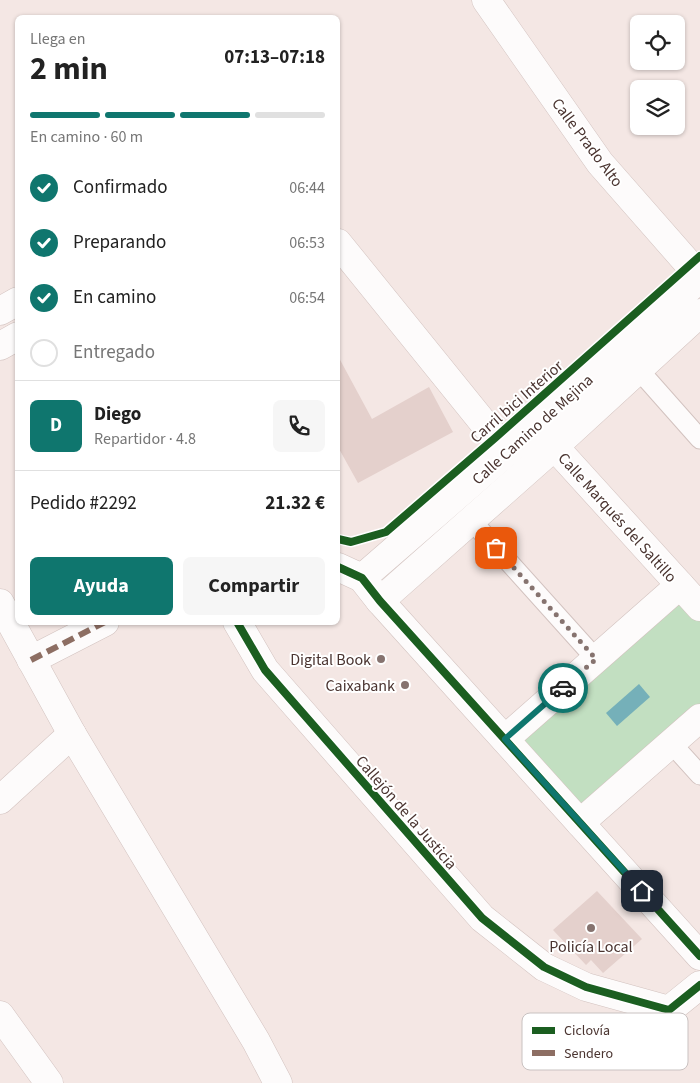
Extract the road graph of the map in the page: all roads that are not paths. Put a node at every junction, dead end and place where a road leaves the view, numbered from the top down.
1 (486, 0) edge
2 (340, 245) edge
3 (700, 277) edge
4 (15, 303) edge
5 (0, 311) edge
6 (700, 313) edge
7 (15, 338) edge
8 (0, 346) edge
9 (638, 370) junction
10 (536, 427) junction
11 (700, 439) edge
12 (554, 447) junction
13 (507, 452) junction
14 (471, 520) junction
15 (350, 573) edge
16 (680, 585) junction
17 (380, 601) junction
18 (0, 603) edge
19 (700, 607) edge
20 (99, 625) edge
21 (239, 625) edge
22 (596, 659) junction
23 (31, 660) junction
24 (700, 718) edge
25 (72, 734) junction
26 (505, 739) junction
27 (671, 743) junction
28 (700, 775) edge
29 (0, 800) edge
30 (580, 823) junction
31 (700, 956) edge
32 (700, 985) edge
33 (0, 1015) edge
34 (49, 1083) edge
35 (278, 1083) edge

1 - 3 street, Calle Prado Alto
2 - 13 street
3 - 10 street, Calle Camino de Mejina
4 - 5 street
6 - 9 street, Calle Camino de Mejina
7 - 8 street
9 - 11 lane
9 - 12 street, Calle Camino de Mejina
10 - 12 street, Calle Marqués del Saltillo
10 - 13 street, Calle Camino de Mejina
12 - 14 street, Calle Camino de Mejina
12 - 16 street, Calle Marqués del Saltillo
13 - 15 street, Calle Camino de Mejina
14 - 17 street, Calle Camino de Mejina
14 - 22 lane
15 - 17 street
16 - 19 street, Calle Marqués del Saltillo
16 - 22 street
17 - 26 street
18 - 23 street
20 - 23 street
21 - 32 street, Callejón de la Justicia
22 - 26 street
23 - 25 street
24 - 27 street
25 - 29 street
25 - 35 street
26 - 30 street
27 - 28 lane
27 - 30 street
30 - 31 street
33 - 34 street

